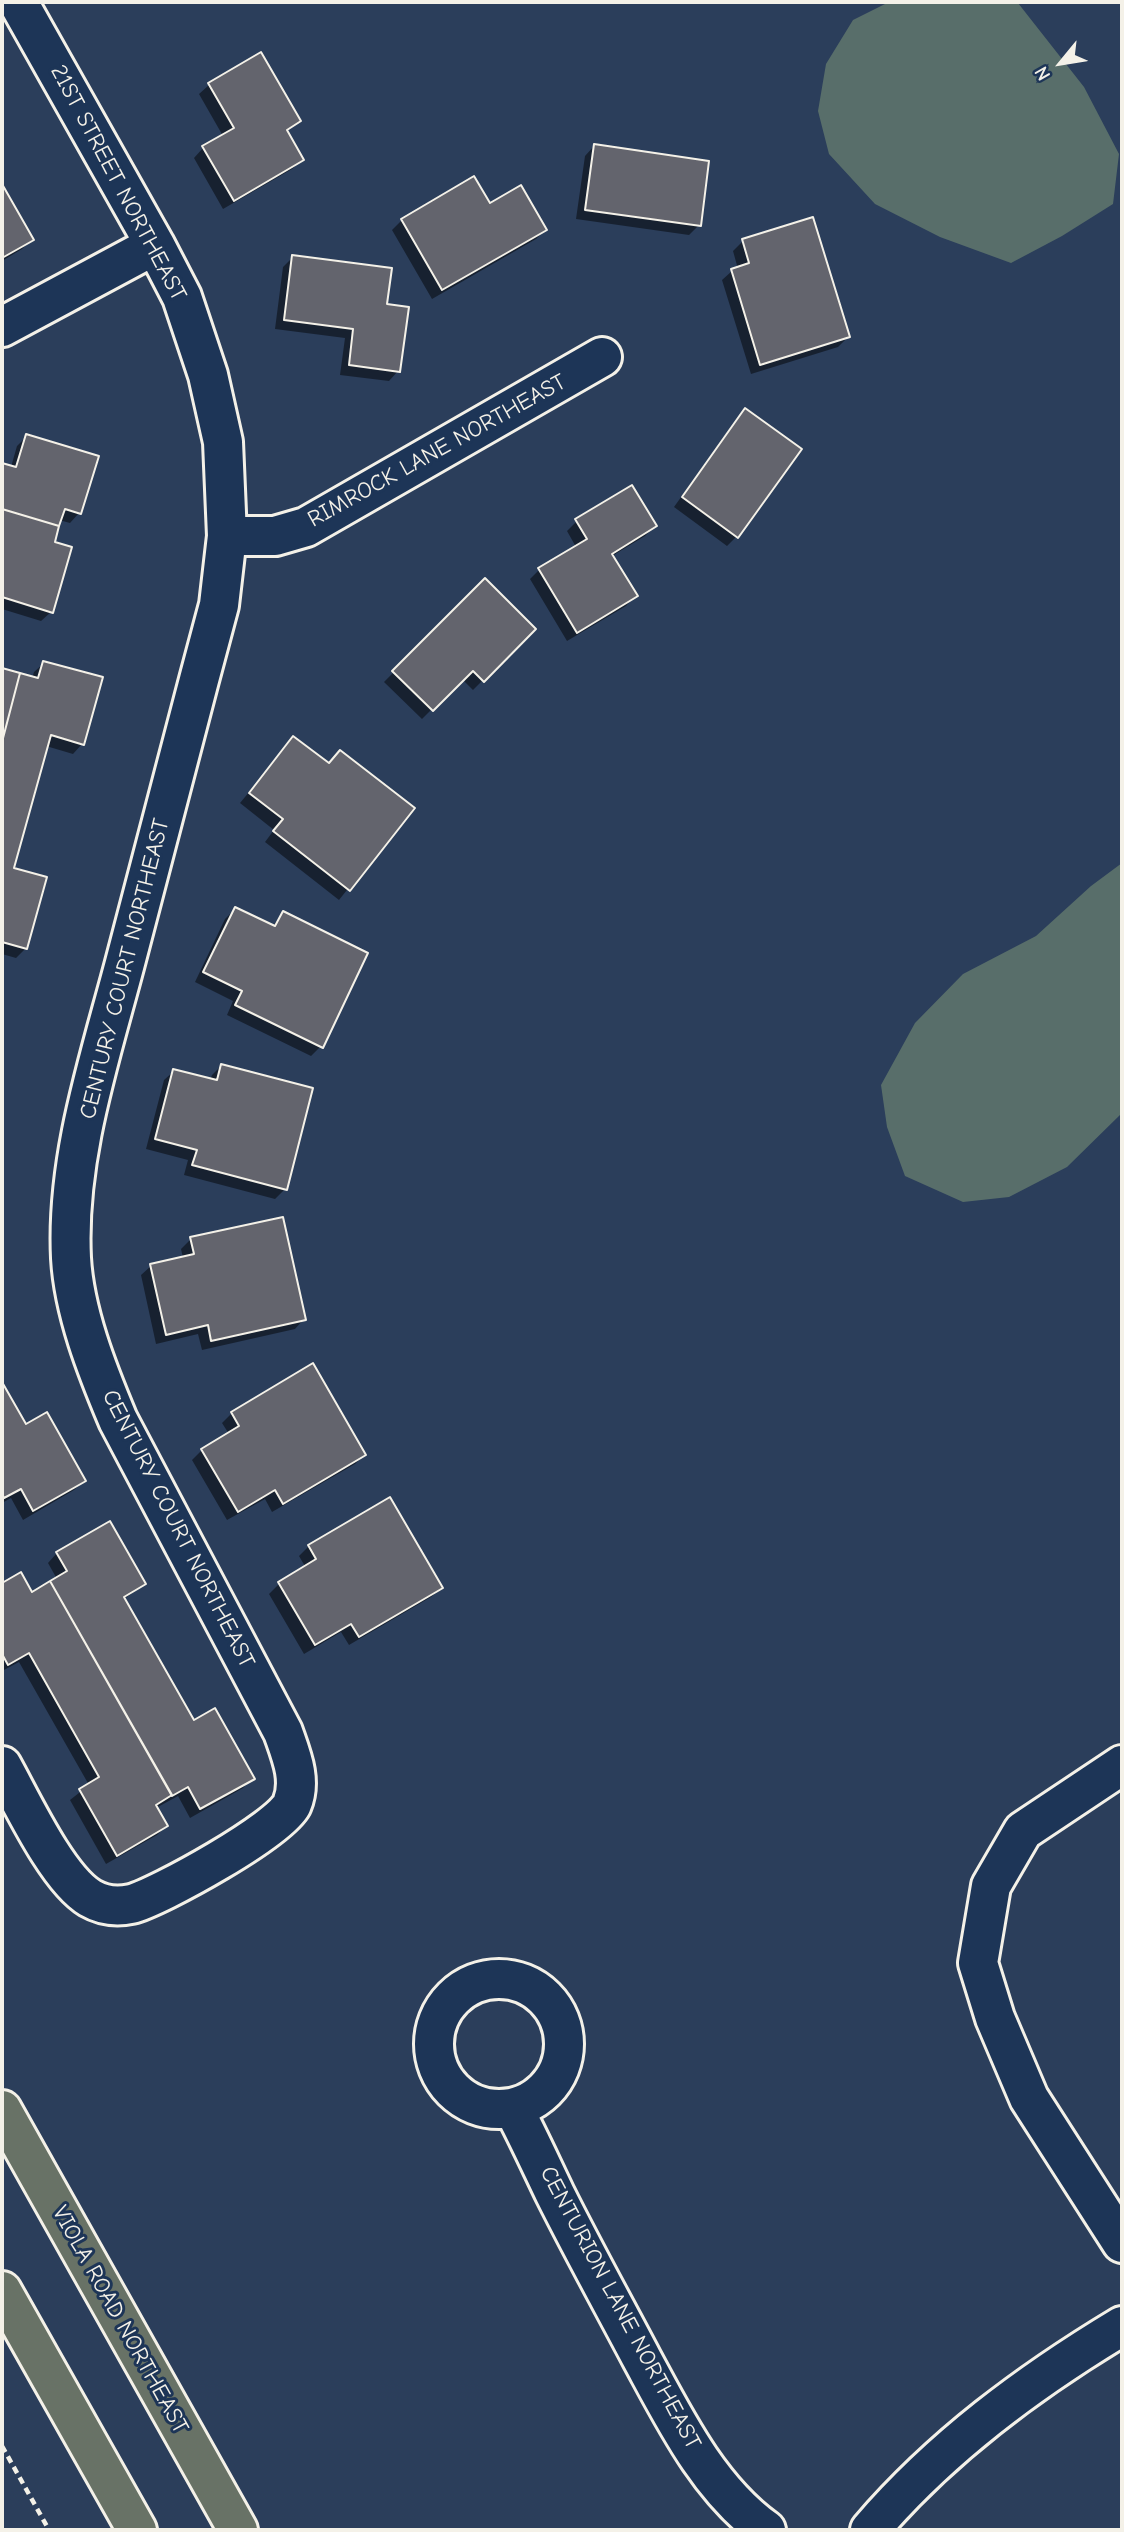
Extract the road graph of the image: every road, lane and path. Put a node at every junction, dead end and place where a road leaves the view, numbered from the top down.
1 (18, 2) edge
2 (155, 245) junction
3 (2, 327) edge
4 (603, 358) dead end
5 (227, 536) junction
6 (1122, 1765) edge
7 (2, 1766) edge
8 (513, 2108) dead end
9 (2, 2110) edge
10 (1122, 2243) edge
11 (2, 2291) edge
12 (1122, 2326) edge
13 (2, 2446) edge
14 (50, 2530) edge
15 (136, 2530) edge
16 (238, 2530) edge
17 (766, 2530) edge
18 (870, 2530) edge

1 - 2 street, 21ST STREET NORTHEAST
2 - 3 street
2 - 5 street, 21ST STREET NORTHEAST
4 - 5 street, RIMROCK LANE NORTHEAST
5 - 7 street, CENTURY COURT NORTHEAST
6 - 10 street
8 - 17 street, CENTURION LANE NORTHEAST
9 - 16 main road, VIOLA ROAD NORTHEAST
11 - 15 main road
12 - 18 street
13 - 14 path

